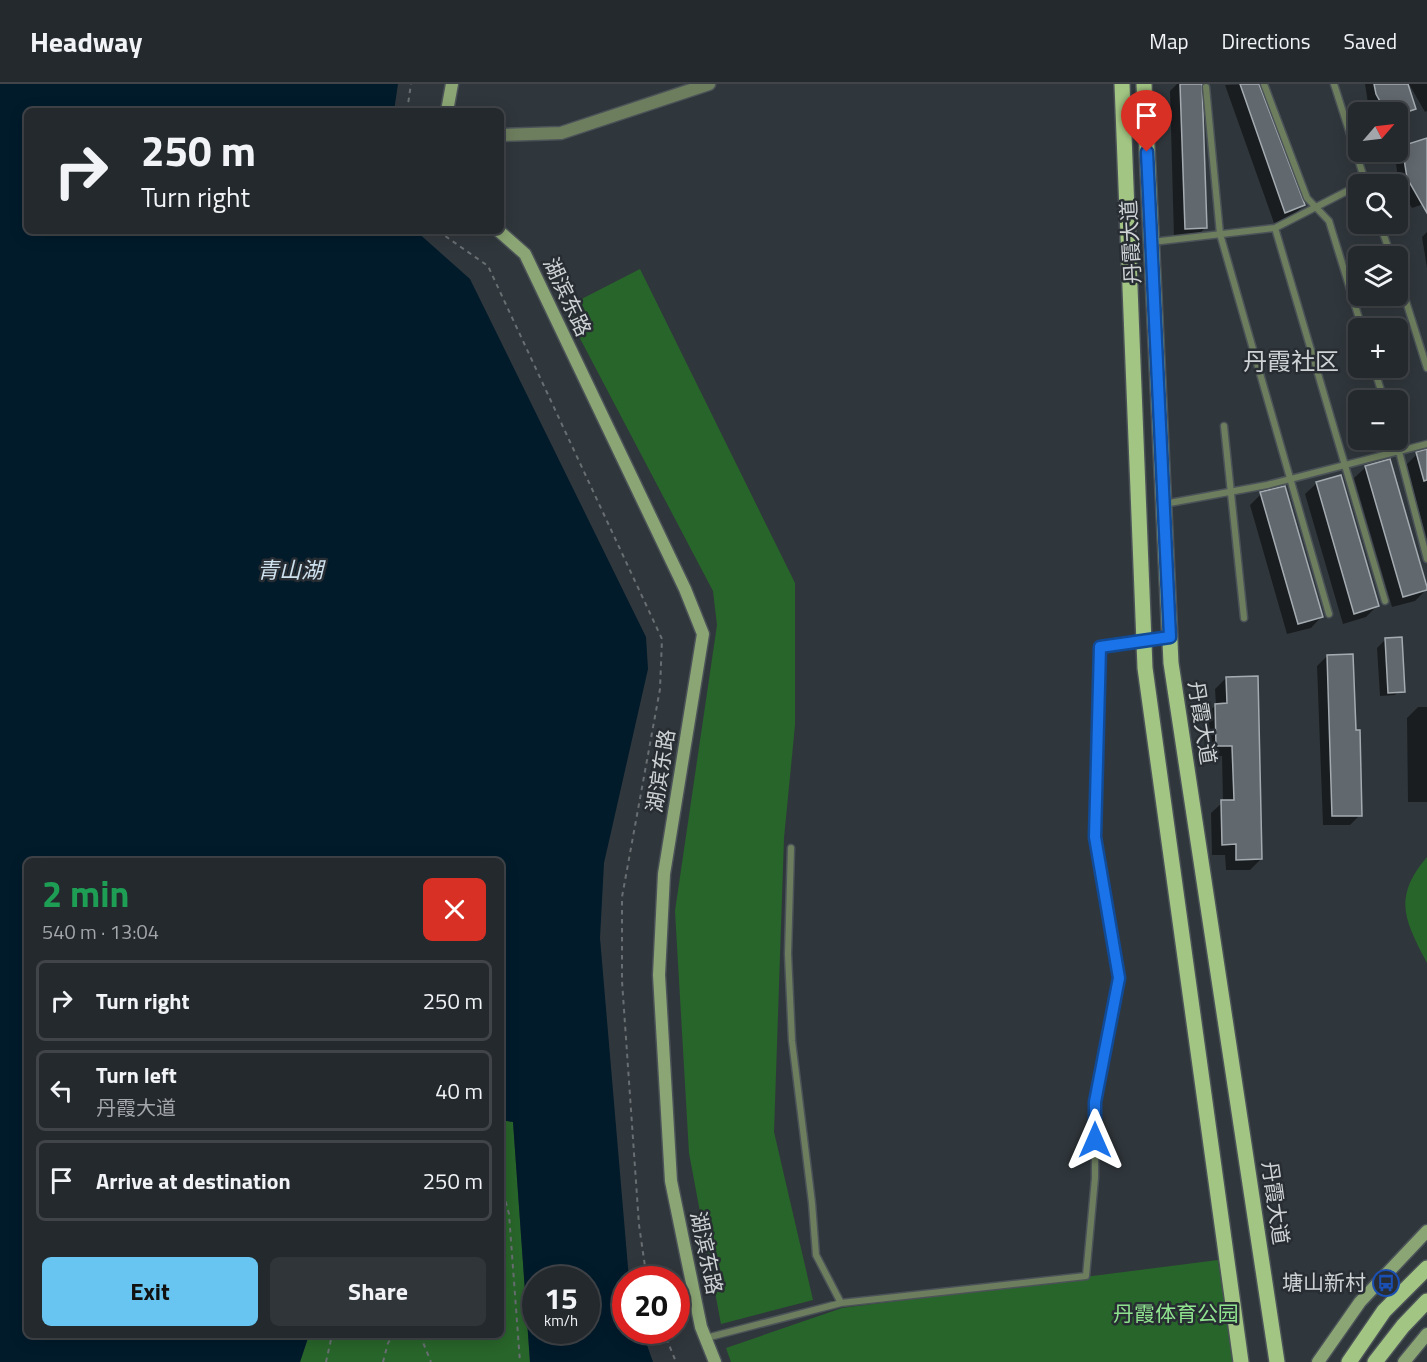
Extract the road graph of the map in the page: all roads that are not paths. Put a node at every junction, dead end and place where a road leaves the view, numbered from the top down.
1 (452, 84) edge
2 (709, 84) edge
3 (1122, 84) edge
4 (1144, 84) edge
5 (1264, 84) edge
6 (1334, 84) edge
7 (1206, 87) dead end
8 (448, 108) edge
9 (504, 135) edge
10 (1360, 174) edge
11 (1348, 192) edge
12 (1316, 208) junction
13 (1275, 228) junction
14 (502, 234) edge
15 (1220, 234) junction
16 (1152, 242) junction
17 (1407, 306) edge
18 (1359, 318) edge
19 (1427, 368) edge
20 (1224, 426) dead end
21 (1427, 444) edge
22 (1399, 452) junction
23 (1344, 465) junction
24 (1290, 479) junction
25 (1231, 492) junction
26 (1164, 504) junction
27 (1427, 559) edge
28 (1385, 601) dead end
29 (1329, 614) dead end
30 (1244, 618) dead end
31 (1170, 637) junction
32 (1144, 641) junction
33 (791, 848) dead end
34 (1427, 1231) edge
35 (1427, 1268) edge
36 (1427, 1301) edge
37 (841, 1303) junction
38 (1427, 1334) edge
39 (706, 1338) junction
40 (715, 1362) edge
41 (1241, 1362) edge
42 (1277, 1362) edge
43 (1318, 1362) edge
44 (1349, 1362) edge
45 (1376, 1362) edge
46 (1404, 1362) edge

1 - 8 street
2 - 9 street
3 - 32 main road, 丹霞大道
4 - 16 main road, 丹霞大道
5 - 12 lane
6 - 10 lane
7 - 15 lane
11 - 12 lane
12 - 13 lane
12 - 18 lane
13 - 15 lane
13 - 23 lane
14 - 39 street, 湖滨东路
15 - 16 lane
15 - 24 lane
16 - 26 main road, 丹霞大道
17 - 19 lane
20 - 25 lane
21 - 22 lane
22 - 23 lane
22 - 27 lane
23 - 24 lane
23 - 28 lane
24 - 25 lane
24 - 29 lane
25 - 26 lane
25 - 30 lane
26 - 31 main road, 丹霞大道
31 - 32 lane
31 - 42 main road, 丹霞大道
32 - 37 lane
32 - 41 main road, 丹霞大道
33 - 37 lane
34 - 43 street
35 - 44 main road
36 - 45 main road
37 - 39 lane
38 - 46 street
39 - 40 street, 湖滨东路

